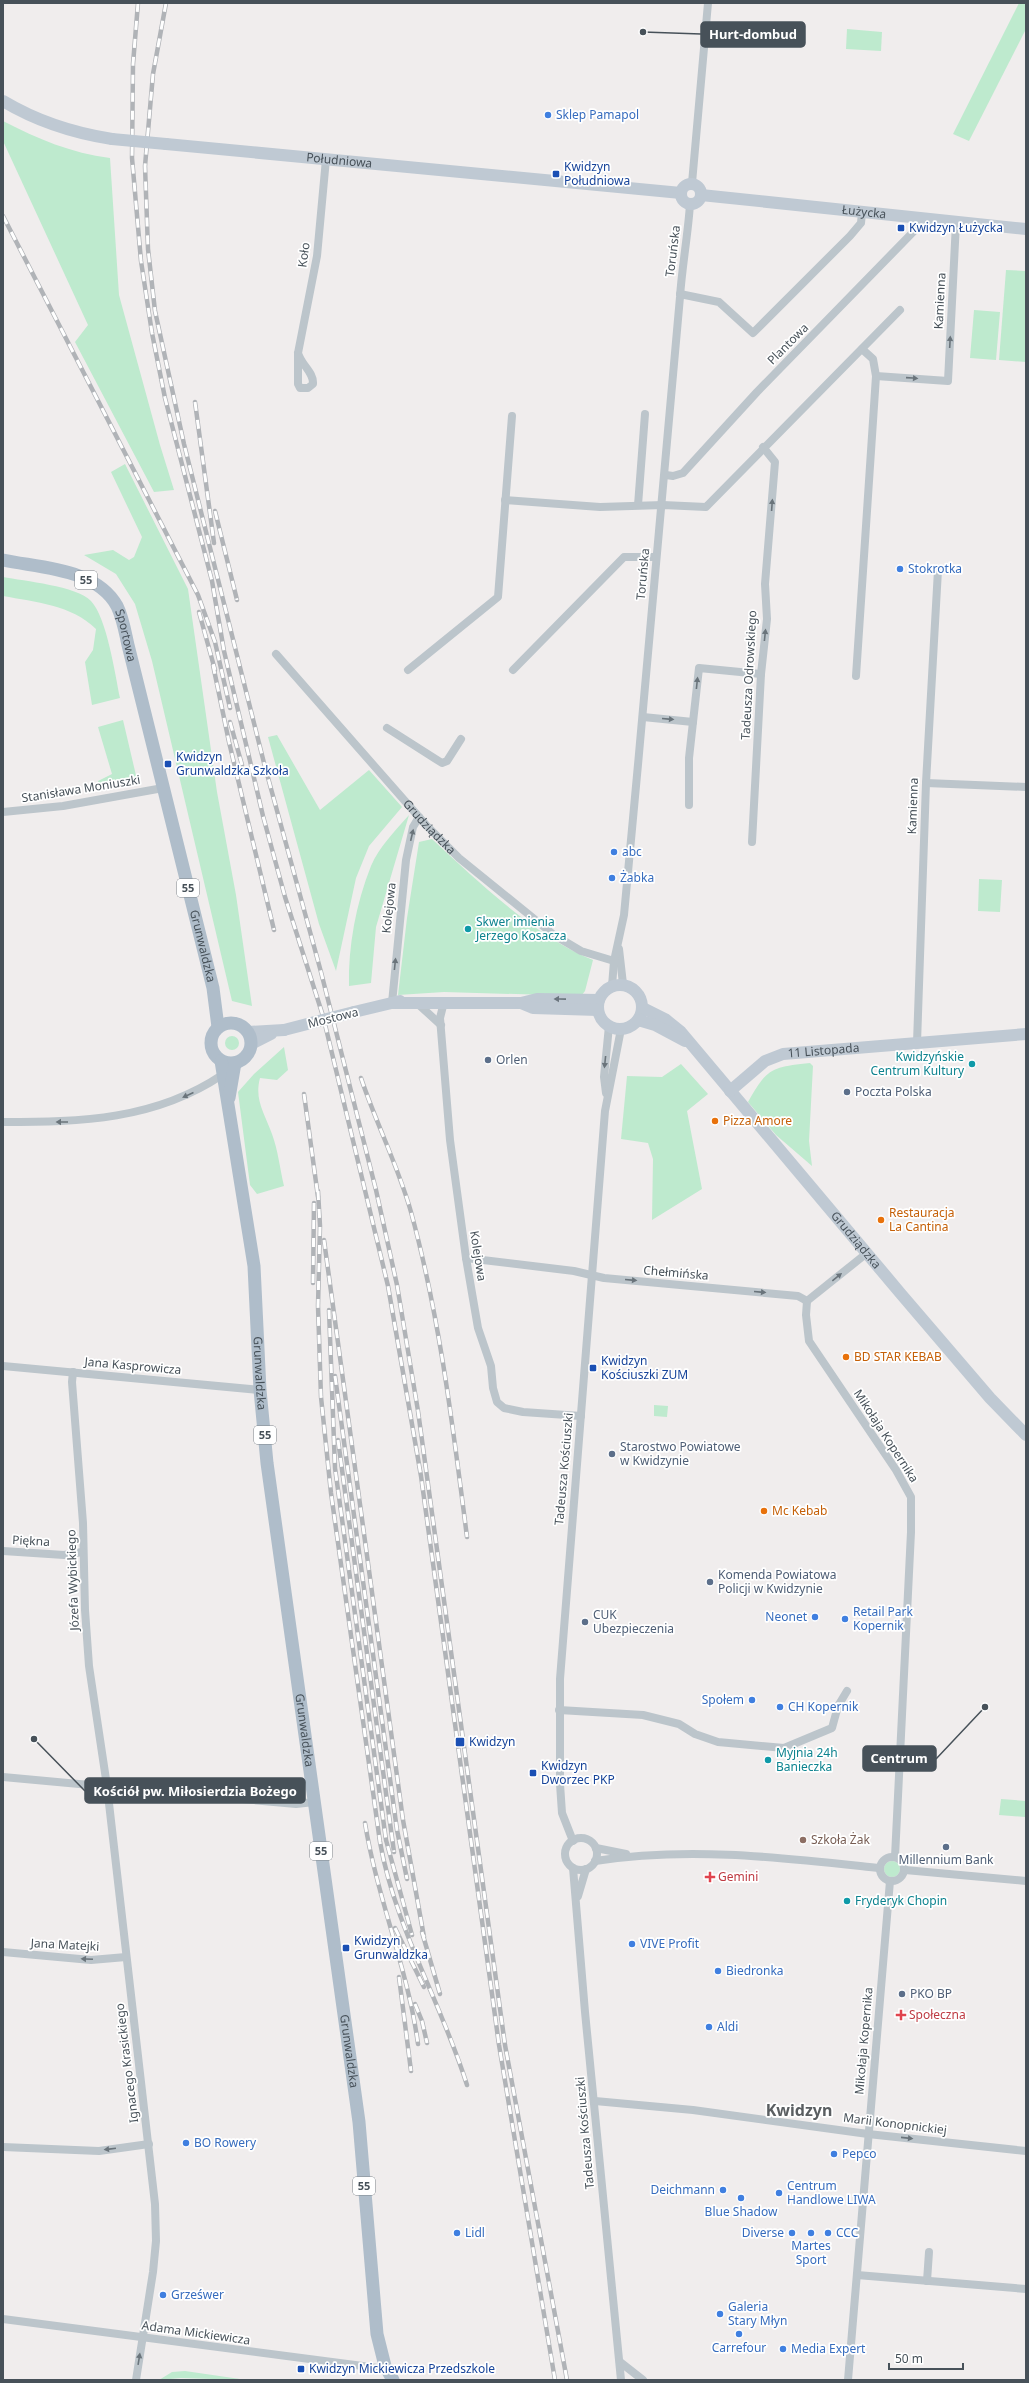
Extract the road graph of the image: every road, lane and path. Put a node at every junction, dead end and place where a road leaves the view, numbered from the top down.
1 (708, 3) edge
2 (3, 102) edge
3 (326, 159) junction
4 (692, 183) junction
5 (681, 193) junction
6 (701, 195) junction
7 (690, 204) junction
8 (862, 213) junction
9 (920, 218) junction
10 (956, 223) junction
11 (1026, 229) edge
12 (680, 294) junction
13 (900, 310) dead end
14 (862, 349) junction
15 (298, 353) dead end
16 (876, 376) junction
17 (645, 414) dead end
18 (512, 416) dead end
19 (764, 447) junction
20 (666, 475) junction
21 (505, 500) junction
22 (638, 505) junction
23 (663, 505) junction
24 (656, 557) junction
25 (3, 560) edge
26 (938, 570) dead end
27 (276, 654) dead end
28 (408, 670) dead end
29 (513, 670) dead end
30 (761, 674) junction
31 (856, 676) dead end
32 (643, 717) junction
33 (693, 722) junction
34 (387, 728) dead end
35 (461, 739) dead end
36 (926, 783) junction
37 (1026, 787) edge
38 (163, 788) junction
39 (689, 805) dead end
40 (3, 812) edge
41 (419, 817) junction
42 (752, 842) dead end
43 (619, 946) junction
44 (614, 961) junction
45 (618, 985) junction
46 (444, 1002) junction
47 (392, 1003) junction
48 (418, 1004) junction
49 (598, 1005) junction
50 (642, 1008) junction
51 (638, 1020) junction
52 (224, 1025) junction
53 (441, 1025) junction
54 (609, 1026) junction
55 (622, 1029) junction
56 (1026, 1034) edge
57 (250, 1038) junction
58 (690, 1043) junction
59 (917, 1043) junction
60 (221, 1061) junction
61 (235, 1063) junction
62 (222, 1075) junction
63 (730, 1091) junction
64 (606, 1098) junction
65 (229, 1102) junction
66 (3, 1122) edge
67 (867, 1253) junction
68 (466, 1258) junction
69 (592, 1275) junction
70 (807, 1301) junction
71 (3, 1366) edge
72 (73, 1372) junction
73 (260, 1390) junction
74 (581, 1416) junction
75 (1026, 1435) edge
76 (3, 1551) edge
77 (82, 1552) junction
78 (847, 1690) dead end
79 (559, 1710) junction
80 (3, 1777) edge
81 (108, 1786) junction
82 (314, 1802) junction
83 (573, 1840) junction
84 (596, 1848) junction
85 (633, 1856) junction
86 (895, 1857) junction
87 (595, 1861) junction
88 (573, 1868) junction
89 (880, 1868) junction
90 (586, 1869) junction
91 (905, 1870) junction
92 (890, 1881) junction
93 (1026, 1881) edge
94 (577, 1901) junction
95 (3, 1952) edge
96 (126, 1957) junction
97 (595, 2101) junction
98 (868, 2134) junction
99 (149, 2144) junction
100 (3, 2146) edge
101 (1026, 2151) edge
102 (929, 2252) dead end
103 (857, 2275) junction
104 (927, 2281) junction
105 (1026, 2289) edge
106 (3, 2319) edge
107 (143, 2337) junction
108 (620, 2362) junction
109 (385, 2366) junction
110 (136, 2380) edge
111 (392, 2380) edge
112 (622, 2380) edge
113 (643, 2380) edge
114 (848, 2380) edge

1 - 4 street
2 - 3 street, Południowa, bridge
3 - 5 street, Południowa
3 - 15 street, Koło
4 - 5 street
4 - 6 street
5 - 7 street
6 - 7 street
6 - 8 street, Łużycka
7 - 12 street, Toruńska
8 - 9 street, Łużycka
8 - 12 street
9 - 10 street, Łużycka
9 - 20 street, Plantowa
10 - 11 street, Łużycka
16 -> 10 street, Kamienna
12 - 20 street, Toruńska
13 - 14 street
14 - 16 street
14 - 19 street
16 - 31 street
17 - 22 street
18 - 21 street
19 - 23 street
30 -> 19 street, Tadeusza Odrowskiego
20 - 23 street, Toruńska
21 - 22 street
21 - 28 street
22 - 23 street
23 - 24 street, Toruńska
24 - 29 street
24 - 32 street, Toruńska
25 - 38 main road, Sportowa / 55
26 - 36 street, Kamienna
27 - 41 street, Grudziądzka
33 -> 30 street
30 - 42 street, Tadeusza Odrowskiego
32 -> 33 street
32 - 43 street, Toruńska
33 - 39 street
34 - 35 street
36 - 37 street
36 - 59 street, Kamienna
38 - 40 street, Stanisława Moniuszki
38 - 52 main road, Grunwaldzka / 55
41 - 44 street, Grudziądzka
47 -> 41 street, Kolejowa
43 - 44 street, Toruńska
43 - 45 street, Toruńska
44 - 45 street, Toruńska
45 - 49 street
45 - 50 street
46 - 47 street, Mostowa
46 - 48 street, Mostowa
46 - 49 street, Mostowa
46 - 53 street, Kolejowa
47 - 48 street, Mostowa
47 - 57 street, Mostowa, bridge
48 - 53 street
49 - 54 street
50 - 51 street
50 - 58 street, Grudziądzka
51 - 55 street
51 - 58 street, Grudziądzka
52 - 57 main road
52 - 60 main road, 55
53 - 68 street, Kolejowa
54 - 55 street
54 -> 64 street, Tadeusza Kościuszki
55 - 64 street, Tadeusza Kościuszki
56 - 59 street, 11 Listopada
57 - 61 main road
58 - 63 street, Grudziądzka
59 - 63 street, 11 Listopada
60 - 61 main road
60 - 62 main road, Grunwaldzka / 55
61 - 65 main road, Grunwaldzka / 55
62 - 65 main road, Grunwaldzka / 55
62 -> 66 street
63 - 67 street, Grudziądzka
64 - 69 street, Tadeusza Kościuszki
65 - 73 main road, Grunwaldzka / 55
70 -> 67 street
67 - 75 street, Grudziądzka
68 - 69 street, Chełmińska
68 - 74 street, Kolejowa
69 -> 70 street, Chełmińska
69 - 74 street, Tadeusza Kościuszki
70 - 86 street, Mikołaja Kopernika
71 - 72 street, Jana Kasprowicza
72 - 73 street, Jana Kasprowicza
72 - 77 street, Józefa Wybickiego
73 - 82 main road, Grunwaldzka / 55
74 - 79 street, Tadeusza Kościuszki
76 - 77 street, Piękna
77 - 81 street, Józefa Wybickiego
78 - 79 street
79 - 83 street, Tadeusza Kościuszki
80 - 81 street
81 - 82 street
81 - 96 street, Ignacego Krasickiego
82 - 109 main road, Grunwaldzka / 55
83 - 84 street
83 - 88 street
84 - 85 street
84 - 87 street
85 - 87 street
85 - 89 street
86 - 89 street
86 - 91 street
87 - 90 street
88 - 90 street
88 - 94 street, Tadeusza Kościuszki
89 - 92 street
90 - 94 street, Tadeusza Kościuszki
91 - 92 street
91 - 93 street
92 - 98 street, Mikołaja Kopernika
94 - 97 street, Tadeusza Kościuszki
96 -> 95 street, Jana Matejki
96 - 99 street, Ignacego Krasickiego
97 - 98 street, Marii Konopnickiej
97 - 108 street, Tadeusza Kościuszki
98 -> 101 street, Marii Konopnickiej
98 - 103 street, Mikołaja Kopernika
99 -> 100 street
99 - 107 street, Ignacego Krasickiego
102 - 104 street
103 - 104 street
103 - 114 street, Mikołaja Kopernika
104 - 105 street
106 - 107 street, Adama Mickiewicza
107 - 109 street, Adama Mickiewicza
110 -> 107 street, Ignacego Krasickiego
108 - 112 street, Tadeusza Kościuszki
108 - 113 street
109 - 111 main road, Grunwaldzka / 55

